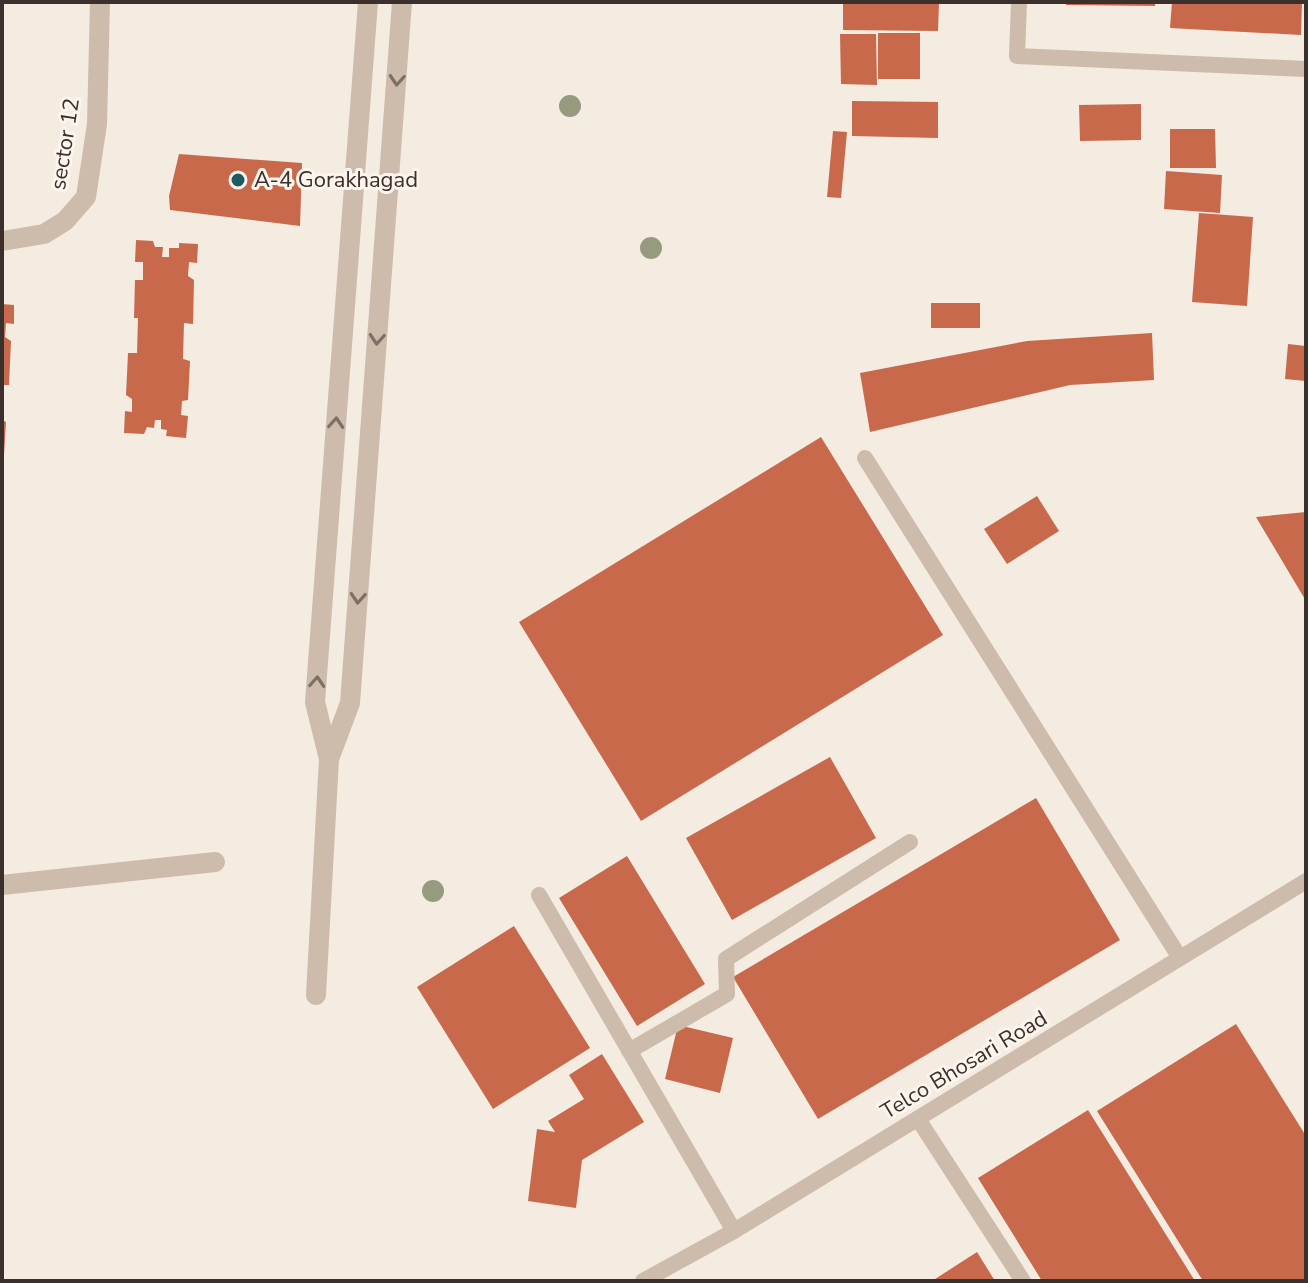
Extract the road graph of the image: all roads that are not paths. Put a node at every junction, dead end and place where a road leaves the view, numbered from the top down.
1 (100, 2) edge
2 (368, 2) edge
3 (402, 2) edge
4 (1019, 2) edge
5 (1306, 69) edge
6 (2, 241) edge
7 (865, 458) dead end
8 (329, 759) junction
9 (910, 842) dead end
10 (215, 862) dead end
11 (1306, 881) edge
12 (2, 885) edge
13 (539, 895) dead end
14 (1180, 958) junction
15 (316, 995) dead end
16 (629, 1051) junction
17 (918, 1119) junction
18 (734, 1231) junction
19 (643, 1281) edge
20 (1023, 1281) edge

1 - 6 street, sector 12
8 -> 2 street
3 -> 8 street
4 - 5 lane
7 - 14 lane
8 - 15 street
9 - 16 lane
10 - 12 street
11 - 14 lane, Telco Bhosari Road
13 - 16 lane
14 - 17 lane, Telco Bhosari Road
16 - 18 lane
17 - 18 lane, Telco Bhosari Road
17 - 20 lane
18 - 19 lane, Telco Bhosari Road

